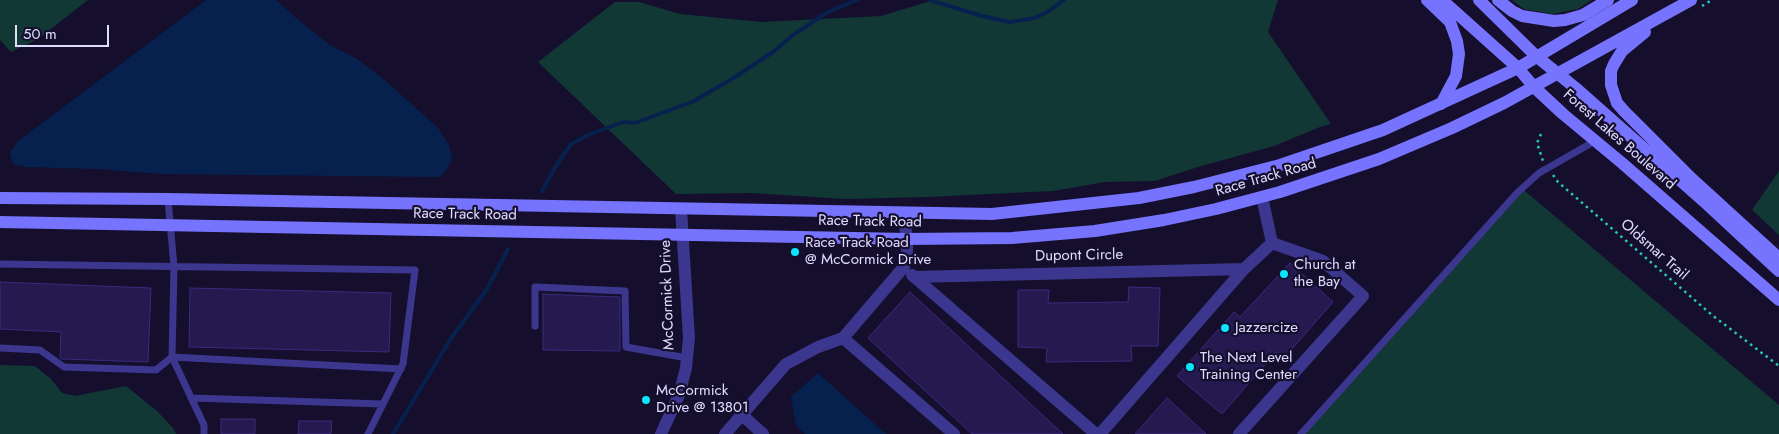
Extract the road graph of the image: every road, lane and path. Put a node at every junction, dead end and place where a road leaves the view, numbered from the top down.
1 (1427, 0) edge
2 (1442, 0) edge
3 (1480, 0) edge
4 (1498, 0) edge
5 (1608, 0) edge
6 (1632, 0) edge
7 (1691, 0) edge
8 (1662, 17) junction
9 (1536, 56) junction
10 (1518, 68) junction
11 (1557, 73) junction
12 (1534, 86) junction
13 (1442, 104) junction
14 (1541, 134) dead end
15 (1595, 141) junction
16 (1548, 168) junction
17 (1262, 197) junction
18 (0, 198) edge
19 (168, 199) junction
20 (681, 209) junction
21 (903, 213) junction
22 (0, 222) edge
23 (169, 226) junction
24 (683, 235) junction
25 (907, 239) junction
26 (1272, 244) junction
27 (1779, 258) edge
28 (0, 264) edge
29 (174, 267) junction
30 (904, 268) junction
31 (1244, 269) junction
32 (1779, 271) edge
33 (914, 277) junction
34 (1779, 300) edge
35 (535, 326) dead end
36 (843, 338) junction
37 (0, 348) edge
38 (172, 357) junction
39 (687, 358) junction
40 (1779, 366) edge
41 (401, 369) junction
42 (191, 398) junction
43 (383, 404) junction
44 (742, 414) junction
45 (204, 434) edge
46 (368, 434) edge
47 (661, 434) edge
48 (725, 434) edge
49 (763, 434) edge
50 (954, 434) edge
51 (1096, 434) edge
52 (1100, 434) edge
53 (1239, 434) edge
54 (1301, 434) edge

1 - 13 main road
2 - 10 main road, Forest Lakes Boulevard
3 - 9 main road, Forest Lakes Boulevard
4 - 5 main road
6 - 9 main road, Race Track Road
7 - 8 main road, Race Track Road
8 - 11 main road, Race Track Road
8 - 27 main road
9 - 10 main road, Race Track Road
9 - 11 main road, Forest Lakes Boulevard
10 - 12 main road, Forest Lakes Boulevard
10 - 13 main road, Race Track Road
11 - 12 main road, Race Track Road
11 - 32 main road, Forest Lakes Boulevard
12 - 15 main road, Forest Lakes Boulevard
12 - 17 main road, Race Track Road
13 - 21 main road, Race Track Road
14 - 16 path, Oldsmar Trail
15 - 16 lane
15 - 34 main road, Forest Lakes Boulevard
16 - 40 path, Oldsmar Trail
16 - 54 lane
17 - 25 main road, Race Track Road
17 - 26 street
18 - 19 main road, Race Track Road
19 - 20 main road, Race Track Road
19 - 23 lane
20 - 21 main road, Race Track Road
20 - 24 street, McCormick Drive
21 - 25 street
22 - 23 main road, Race Track Road
23 - 24 main road, Race Track Road
23 - 29 lane
24 - 25 main road, Race Track Road
24 - 39 street, McCormick Drive
25 - 30 street
26 - 31 street
26 - 53 street
28 - 29 lane
29 - 38 lane
29 - 41 lane
30 - 33 street
30 - 36 street
31 - 33 street, Dupont Circle
31 - 52 street
33 - 51 street
35 - 39 lane
36 - 44 street
36 - 50 street
37 - 38 lane
38 - 41 lane
38 - 42 lane
39 - 47 street, McCormick Drive
41 - 43 lane
42 - 43 lane
42 - 45 lane
43 - 46 lane
44 - 48 street
44 - 49 street

